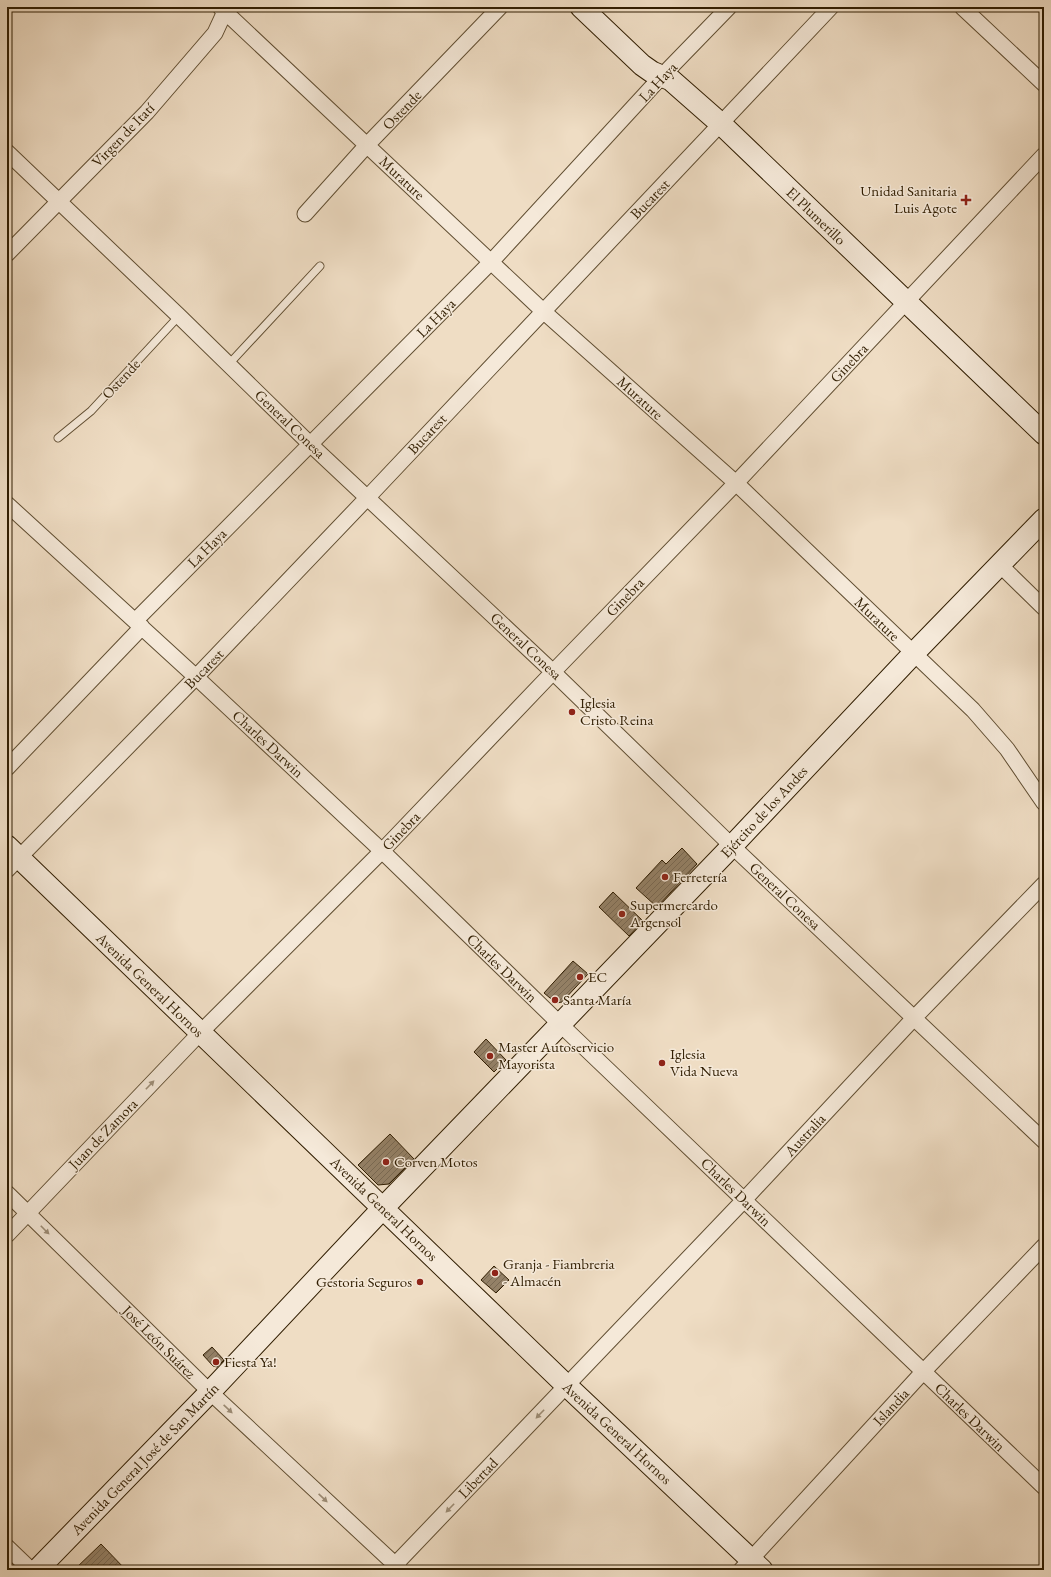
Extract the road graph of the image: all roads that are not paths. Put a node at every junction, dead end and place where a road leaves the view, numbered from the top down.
1 (500, 7) edge
2 (581, 7) edge
3 (729, 7) edge
4 (831, 7) edge
5 (962, 7) edge
6 (224, 8) edge
7 (662, 76) junction
8 (1044, 84) edge
9 (721, 124) junction
10 (368, 145) junction
11 (7, 152) edge
12 (1044, 155) edge
13 (59, 201) junction
14 (305, 214) dead end
15 (7, 254) edge
16 (491, 262) junction
17 (320, 266) dead end
18 (905, 302) junction
19 (543, 311) junction
20 (179, 316) junction
21 (229, 364) junction
22 (1044, 434) edge
23 (58, 438) dead end
24 (310, 444) junction
25 (736, 483) junction
26 (368, 497) junction
27 (7, 504) edge
28 (1044, 519) edge
29 (1000, 565) junction
30 (1044, 608) edge
31 (138, 624) junction
32 (913, 654) junction
33 (553, 672) junction
34 (196, 677) junction
35 (7, 768) edge
36 (1044, 803) edge
37 (732, 846) junction
38 (382, 851) junction
39 (11, 858) edge
40 (1044, 884) edge
41 (915, 1017) junction
42 (560, 1024) junction
43 (200, 1033) junction
44 (1044, 1141) edge
45 (7, 1193) edge
46 (744, 1200) junction
47 (383, 1208) junction
48 (28, 1213) junction
49 (7, 1235) edge
50 (1044, 1246) edge
51 (923, 1372) junction
52 (567, 1386) junction
53 (210, 1392) junction
54 (1044, 1487) edge
55 (7, 1547) edge
56 (751, 1566) edge
57 (395, 1568) edge
58 (31, 1570) edge
59 (37, 1570) edge

1 - 10 street, Ostende
2 - 7 main road, El Plumerillo
3 - 7 street, La Haya
4 - 9 street, Bucarest
5 - 8 street
6 - 10 street, Murature
6 - 13 street, Virgen de Itatí
7 - 9 main road, El Plumerillo
7 - 16 street, La Haya
9 - 18 main road, El Plumerillo
9 - 19 street, Bucarest
10 - 14 street, Ostende
10 - 16 street, Murature
11 - 13 street, General Conesa
12 - 18 street, Ginebra
13 - 15 street, Virgen de Itatí
13 - 20 street, General Conesa
16 - 19 street, Murature
16 - 24 street, La Haya
17 - 21 lane
18 - 22 main road, El Plumerillo
18 - 25 street, Ginebra
19 - 25 street, Murature
19 - 26 street, Bucarest
20 - 21 street, General Conesa
20 - 23 lane, Ostende
21 - 24 street, General Conesa
24 - 26 street, General Conesa
24 - 31 street, La Haya
25 - 32 street, Murature
25 - 33 street, Ginebra
26 - 33 street, General Conesa
26 - 34 street, Bucarest
27 - 31 street, Charles Darwin
28 - 29 main road, Ejército de los Andes
29 - 30 street
29 - 32 main road, Ejército de los Andes
31 - 34 street, Charles Darwin
31 - 35 street, La Haya
32 - 36 street, Murature
32 - 37 main road, Ejército de los Andes
33 - 37 street, General Conesa
33 - 38 street, Ginebra
34 - 38 street, Charles Darwin
34 - 39 street, Bucarest
37 - 41 street, General Conesa
37 - 42 main road, Ejército de los Andes
38 - 42 street, Charles Darwin
38 - 43 street, Ginebra
39 - 43 main road, Avenida General Hornos
40 - 41 street, Australia
41 - 44 street, General Conesa
41 - 46 street, Australia
42 - 46 street, Charles Darwin
42 - 47 main road, Ejército de los Andes
43 - 47 main road, Avenida General Hornos
48 -> 43 street, Juan de Zamora
45 - 48 street, José León Suárez
46 - 51 street, Charles Darwin
46 - 52 street, Australia
47 - 52 main road, Avenida General Hornos
47 - 53 main road, Avenida General José de San Martín
48 - 49 street, Juan de Zamora
48 -> 53 street, José León Suárez
50 - 51 street, Islandia
51 - 54 street, Charles Darwin
51 - 56 street, Islandia
52 - 56 main road, Avenida General Hornos
52 -> 57 street, Libertad
53 -> 57 street, José León Suárez
53 - 59 main road, Avenida General José de San Martín
55 - 58 street

